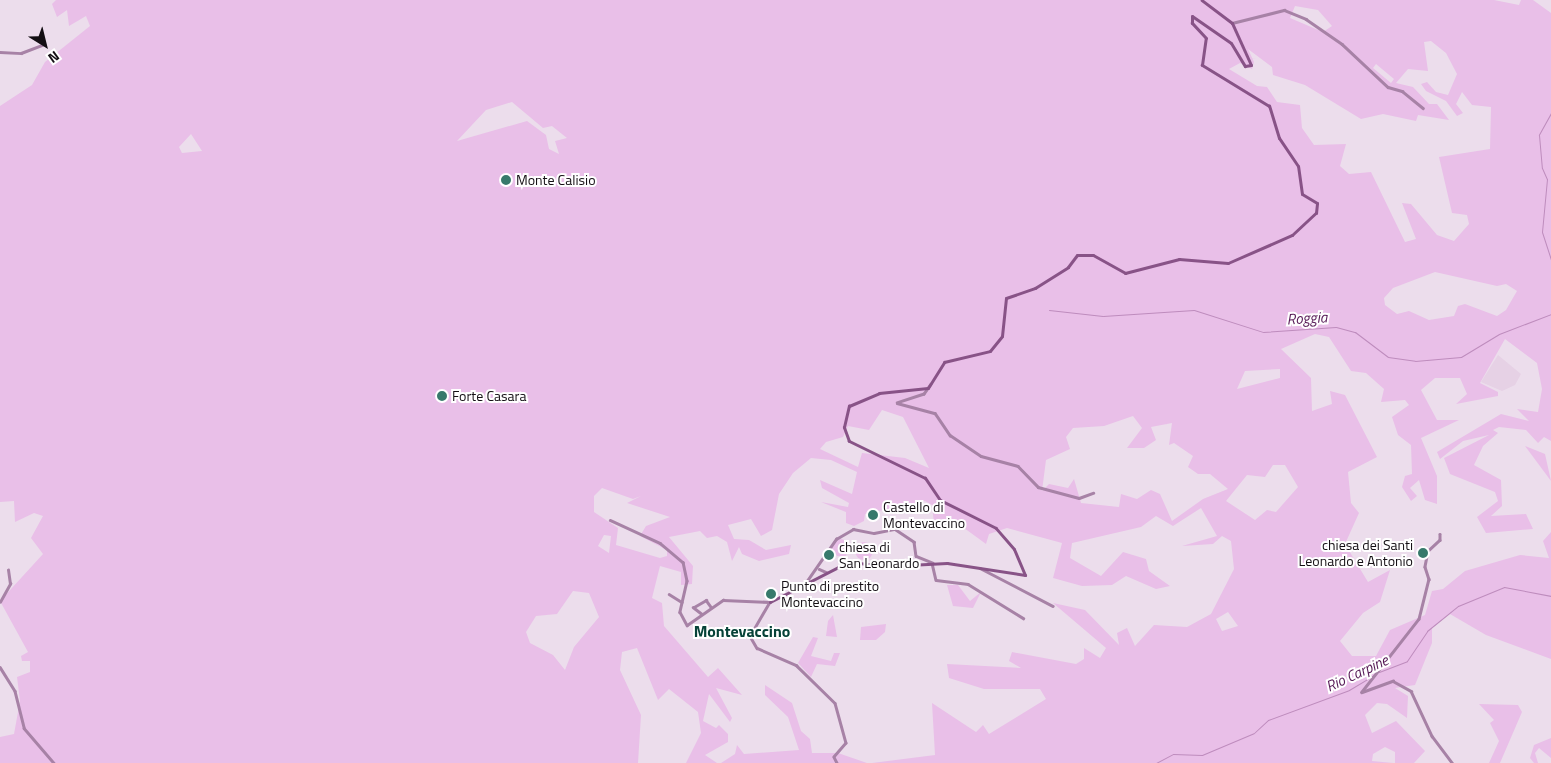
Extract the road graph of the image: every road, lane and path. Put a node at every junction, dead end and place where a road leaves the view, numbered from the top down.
1 (1202, 0) edge
2 (1232, 23) junction
3 (44, 44) dead end
4 (0, 52) edge
5 (1423, 108) dead end
6 (932, 382) junction
7 (1093, 493) dead end
8 (610, 520) dead end
9 (1440, 534) dead end
10 (933, 563) junction
11 (980, 568) junction
12 (8, 570) dead end
13 (802, 588) junction
14 (669, 594) dead end
15 (0, 602) edge
16 (682, 602) junction
17 (770, 602) junction
18 (1053, 606) dead end
19 (711, 607) junction
20 (702, 614) junction
21 (1023, 618) dead end
22 (0, 666) edge
23 (54, 763) edge
24 (837, 763) edge
25 (1452, 763) edge

1 - 2 street
2 - 5 street
2 - 6 street
3 - 4 street
6 - 7 street
6 - 11 street
8 - 16 street
9 - 25 street
10 - 11 street
10 - 13 street
10 - 13 street
10 - 21 street
11 - 18 street
12 - 15 street
13 - 17 street
14 - 16 street
16 - 20 street
17 - 19 street
17 - 24 street
19 - 20 street
19 - 20 street
22 - 23 street

